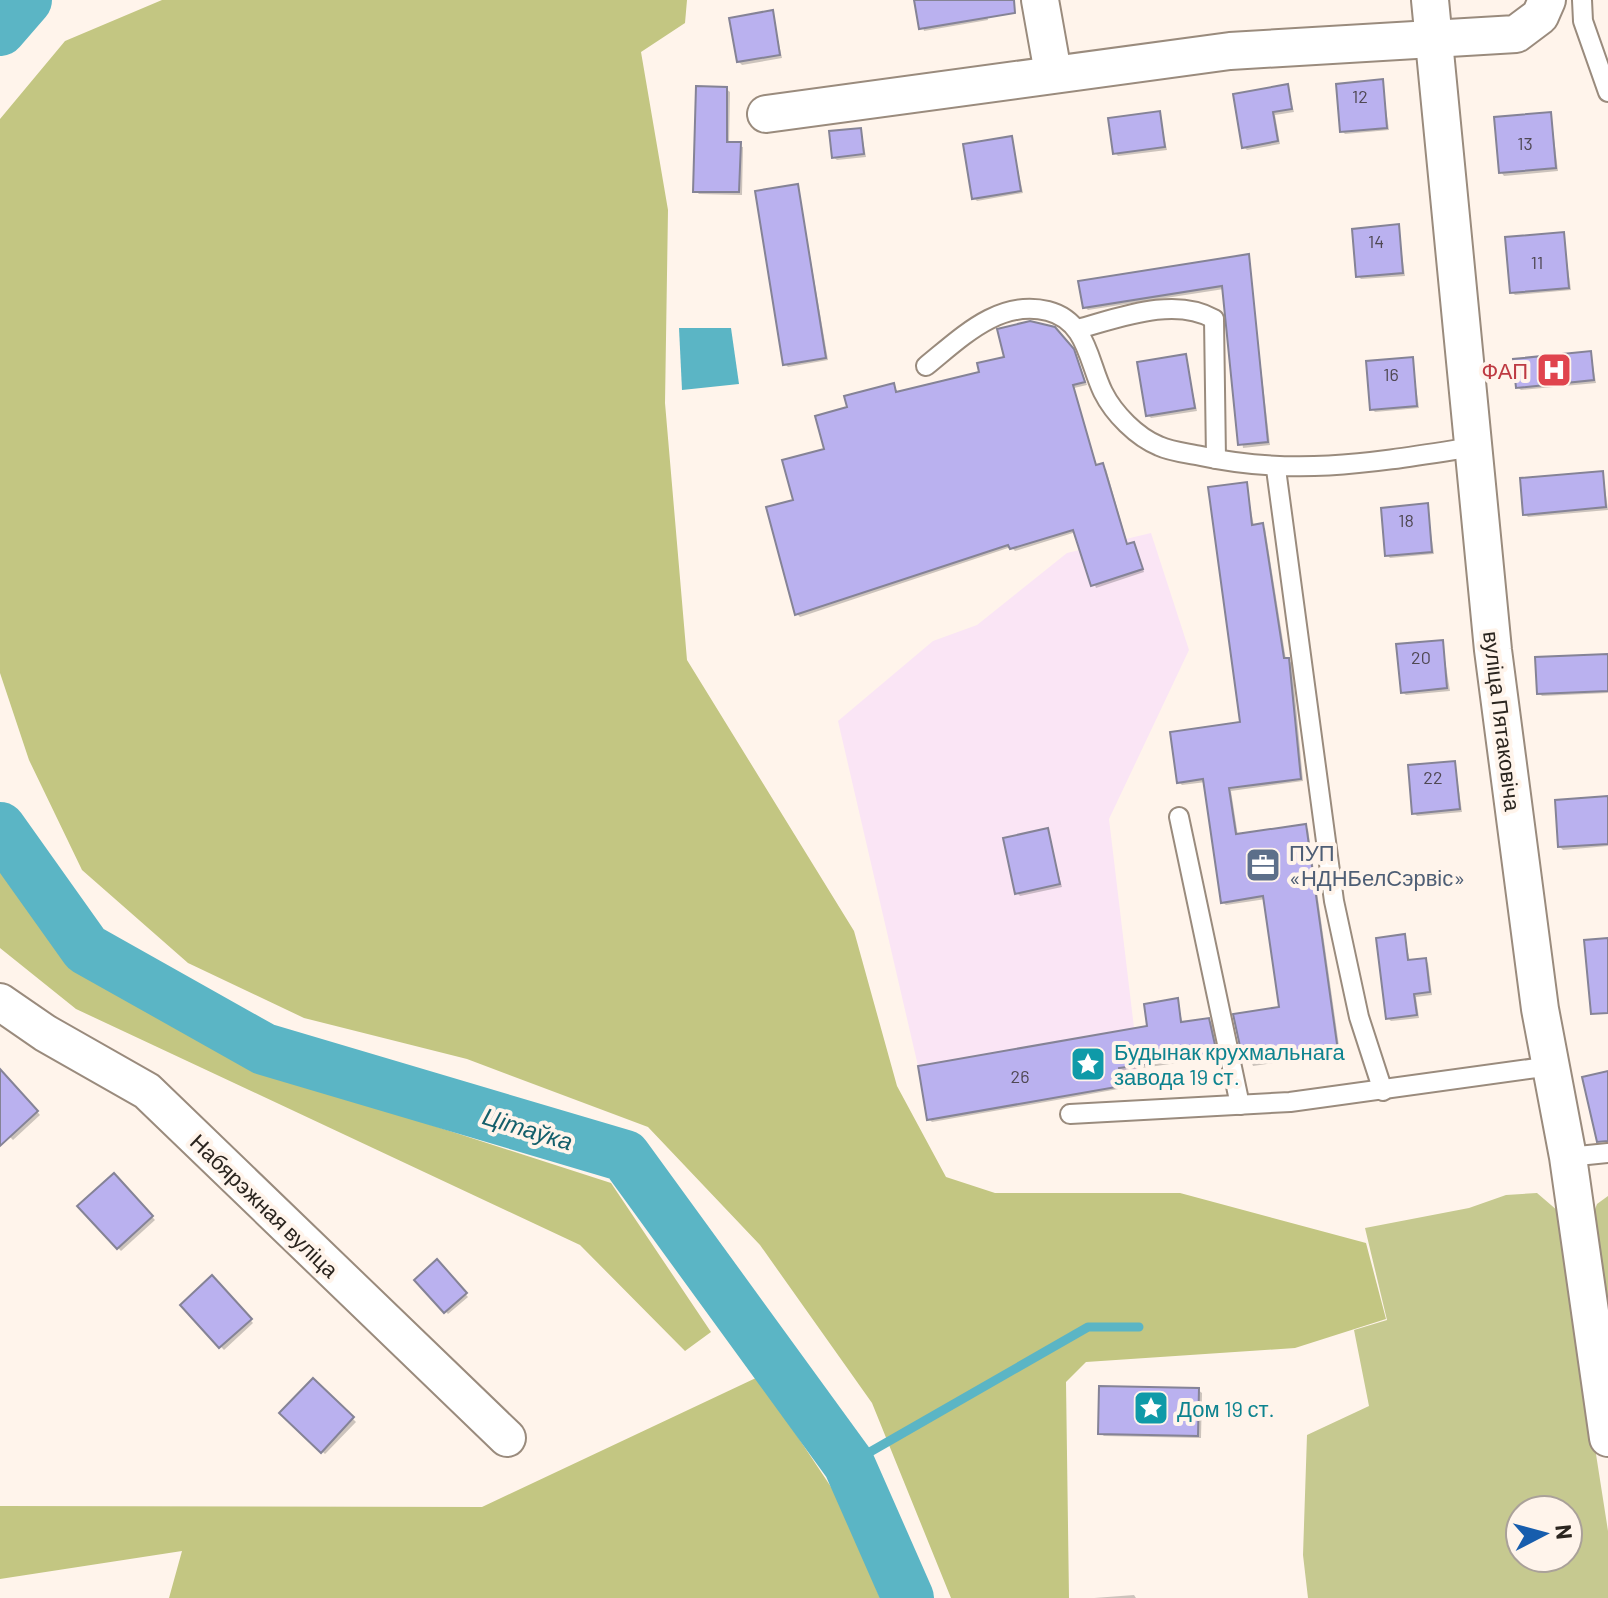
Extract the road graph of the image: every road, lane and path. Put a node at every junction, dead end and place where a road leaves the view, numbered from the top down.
1 (1040, 0) edge
2 (1430, 0) edge
3 (1547, 0) edge
4 (1582, 0) edge
5 (1435, 39) junction
6 (1053, 73) junction
7 (1608, 92) edge
8 (766, 114) dead end
9 (1078, 329) junction
10 (926, 366) dead end
11 (1473, 447) junction
12 (1216, 459) junction
13 (1276, 469) junction
14 (1179, 817) dead end
15 (0, 1002) edge
16 (1551, 1066) junction
17 (1383, 1091) junction
18 (1240, 1105) junction
19 (1070, 1114) dead end
20 (1608, 1153) edge
21 (1568, 1157) junction
22 (507, 1438) dead end
23 (1608, 1438) edge

1 - 6 street
2 - 5 street, вуліца Пятаковіча
3 - 5 street
4 - 7 lane
5 - 6 street
5 - 11 street, вуліца Пятаковіча
6 - 8 street
9 - 10 lane
9 - 12 lane
9 - 12 lane
11 - 13 lane
11 - 16 street, вуліца Пятаковіча
12 - 13 lane
13 - 17 lane
14 - 18 lane
15 - 22 street, Набярэжная вуліца
16 - 17 lane
16 - 21 street, вуліца Пятаковіча
17 - 18 lane
18 - 19 lane
20 - 21 lane
21 - 23 street, вуліца Пятаковіча

